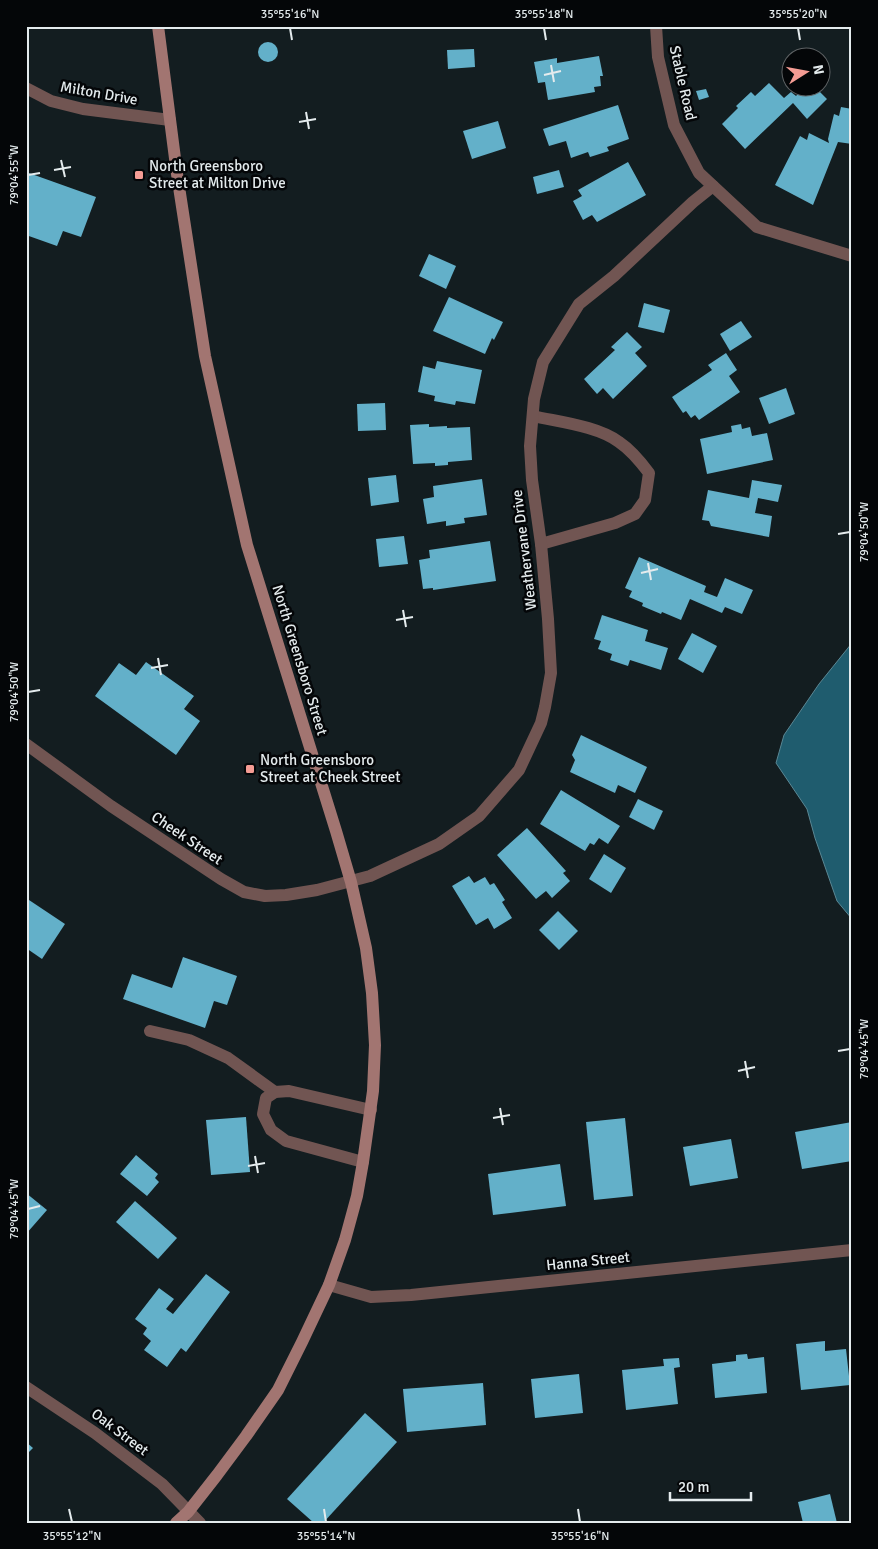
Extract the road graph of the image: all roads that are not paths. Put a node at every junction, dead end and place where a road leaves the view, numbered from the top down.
1 (158, 26) edge
2 (656, 26) edge
3 (26, 88) edge
4 (170, 120) junction
5 (712, 186) junction
6 (852, 256) edge
7 (533, 416) junction
8 (541, 544) junction
9 (26, 744) edge
10 (351, 882) junction
11 (150, 1031) dead end
12 (275, 1092) junction
13 (370, 1110) junction
14 (363, 1162) junction
15 (852, 1250) edge
16 (329, 1285) junction
17 (26, 1387) edge
18 (188, 1512) junction
19 (176, 1523) edge
20 (200, 1523) edge

1 - 4 main road, North Greensboro Street
2 - 5 street, Stable Road
3 - 4 street, Milton Drive
4 - 10 main road, North Greensboro Street
5 - 6 street, Stable Road
5 - 7 street, Weathervane Drive
7 - 8 street, Weathervane Drive
7 - 8 street
8 - 10 street, Weathervane Drive
9 - 10 street, Cheek Street
10 - 13 main road, North Greensboro Street
11 - 12 street
12 - 13 street
12 - 14 street
13 - 14 main road, North Greensboro Street
14 - 16 main road, North Greensboro Street
15 - 16 street, Hanna Street
16 - 18 main road, North Greensboro Street
17 - 18 street, Oak Street
18 - 19 main road, North Greensboro Street
18 - 20 street, Oak Street

